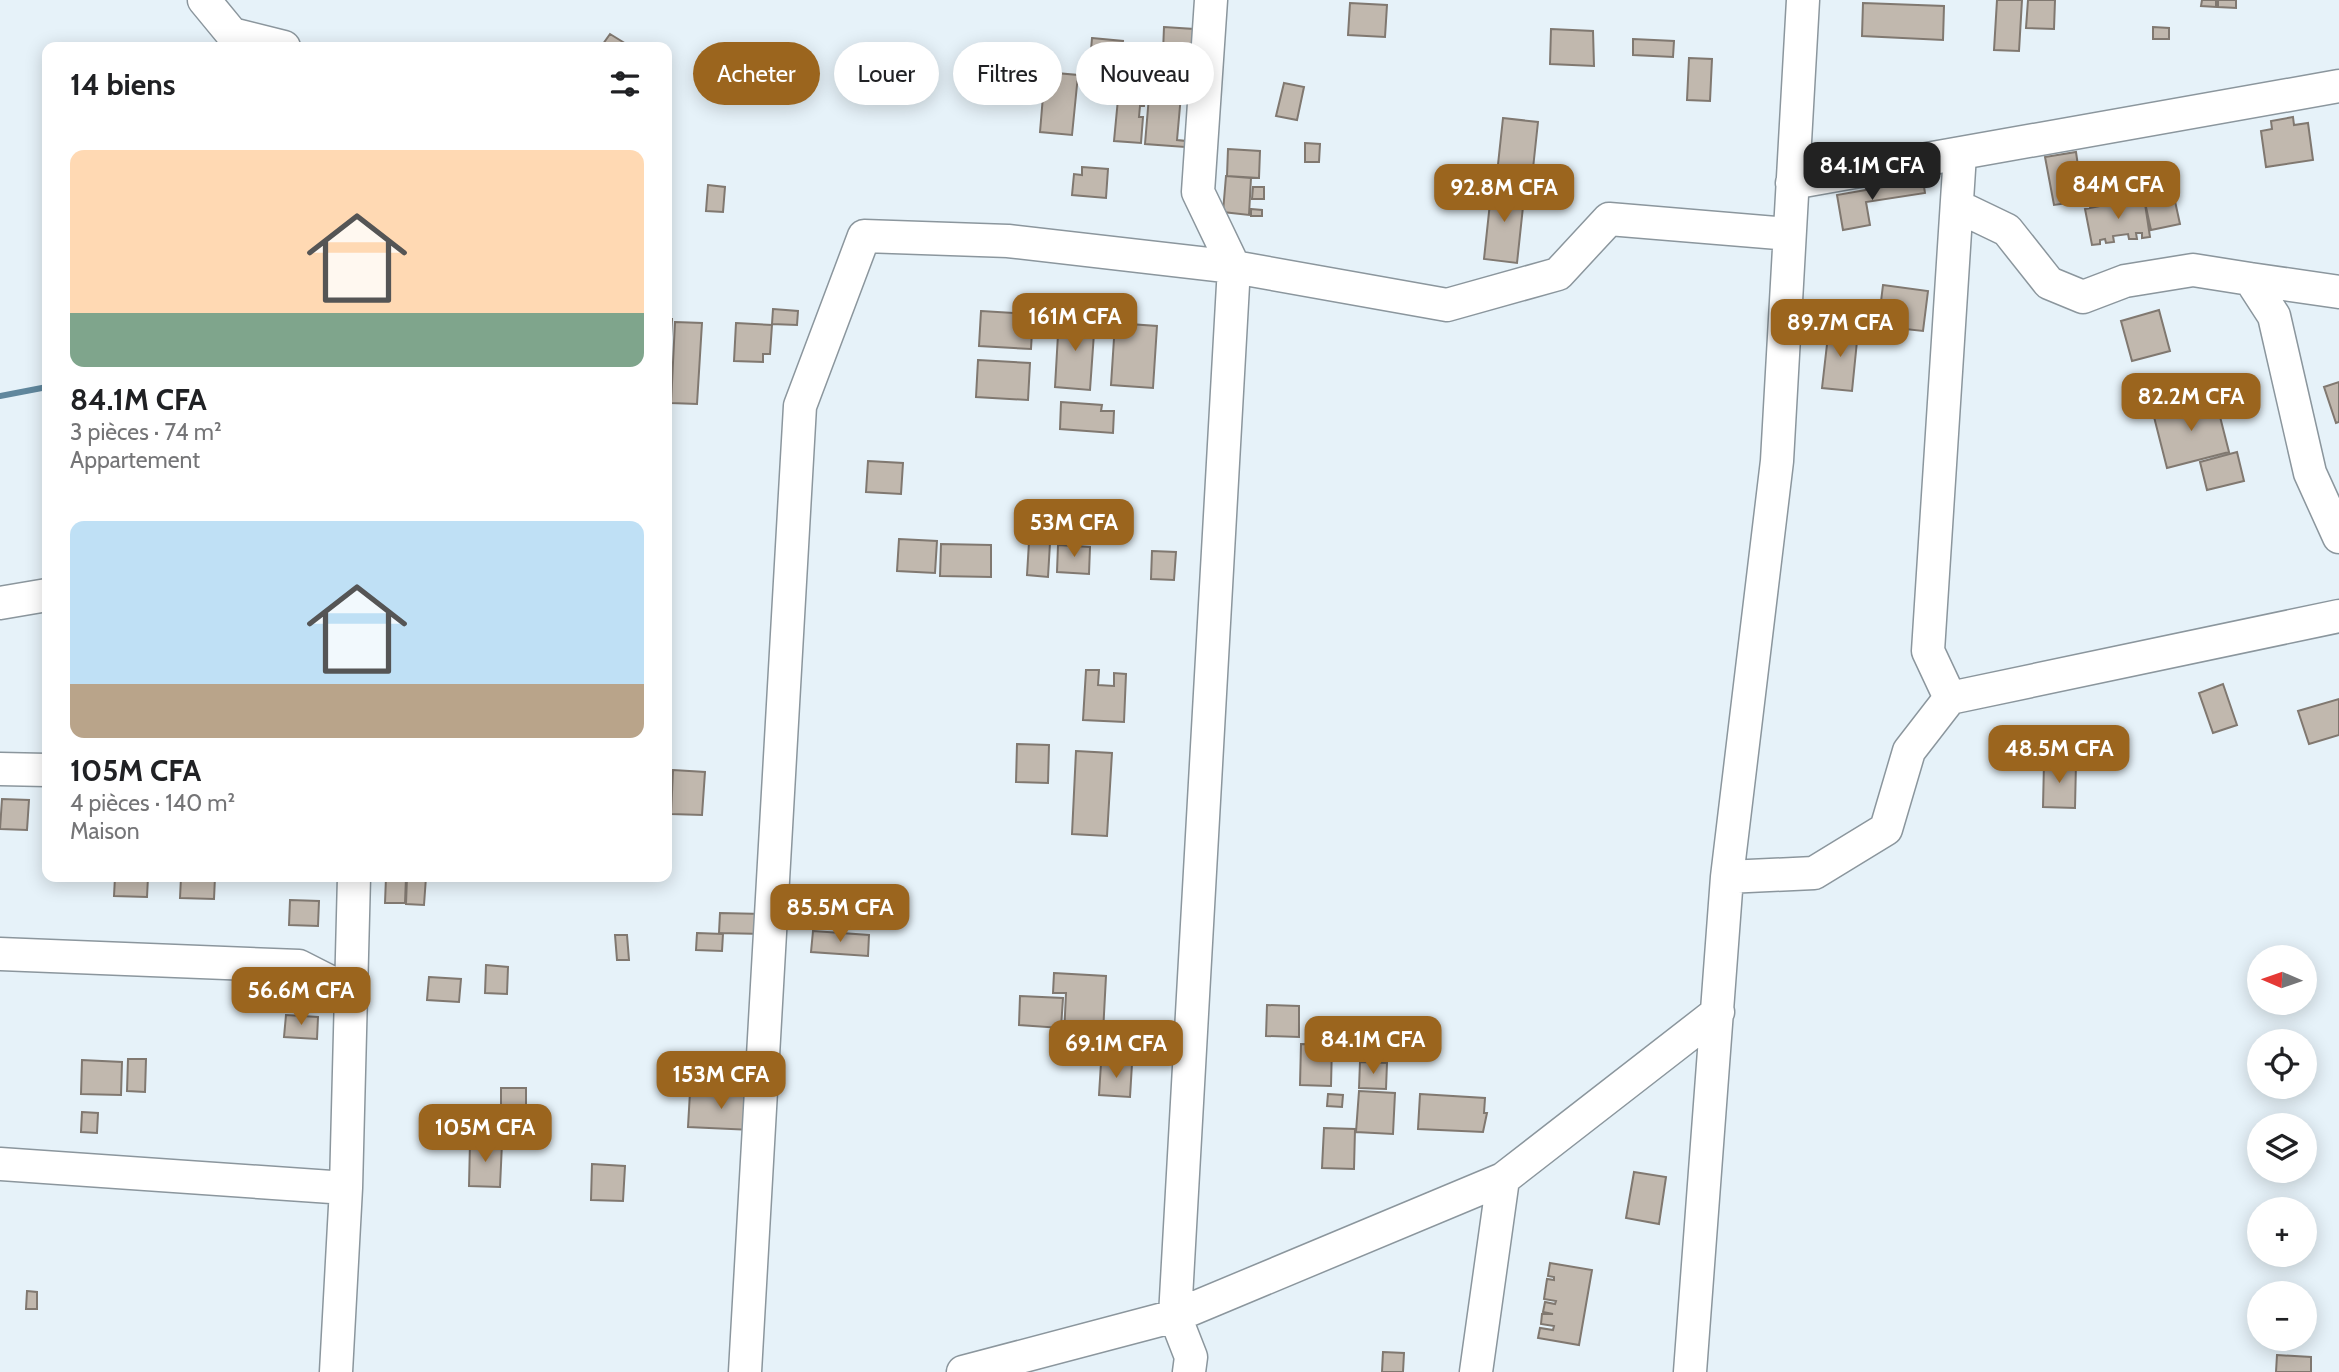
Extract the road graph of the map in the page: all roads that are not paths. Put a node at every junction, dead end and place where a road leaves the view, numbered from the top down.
1 (204, 0) edge
2 (1211, 0) edge
3 (1803, 0) edge
4 (264, 42) edge
5 (2339, 86) edge
6 (1960, 154) junction
7 (1792, 183) junction
8 (1957, 206) junction
9 (1789, 234) junction
10 (1234, 267) junction
11 (2250, 279) junction
12 (2339, 292) edge
13 (2339, 537) edge
14 (42, 597) edge
15 (0, 603) edge
16 (2339, 616) edge
17 (1950, 698) junction
18 (0, 769) edge
19 (42, 770) edge
20 (1727, 877) junction
21 (354, 882) edge
22 (0, 954) edge
23 (352, 993) junction
24 (1718, 1012) junction
25 (0, 1164) edge
26 (1503, 1180) junction
27 (346, 1188) junction
28 (1175, 1316) junction
29 (336, 1372) edge
30 (745, 1372) edge
31 (963, 1372) edge
32 (1189, 1372) edge
33 (1476, 1372) edge
34 (1690, 1372) edge

1 - 4 street
2 - 10 street
3 - 7 street
5 - 6 street
6 - 7 street
6 - 8 street
7 - 9 street
8 - 11 street
8 - 17 street
9 - 10 street
9 - 20 street
10 - 28 street
10 - 30 street
11 - 12 street
11 - 13 street
14 - 15 street
16 - 17 street
17 - 20 street
18 - 19 street
20 - 24 street
21 - 23 street
22 - 23 street
23 - 27 street
24 - 26 street
24 - 34 street
25 - 27 street
26 - 28 street
26 - 33 street
27 - 29 street
28 - 31 street
28 - 32 street

